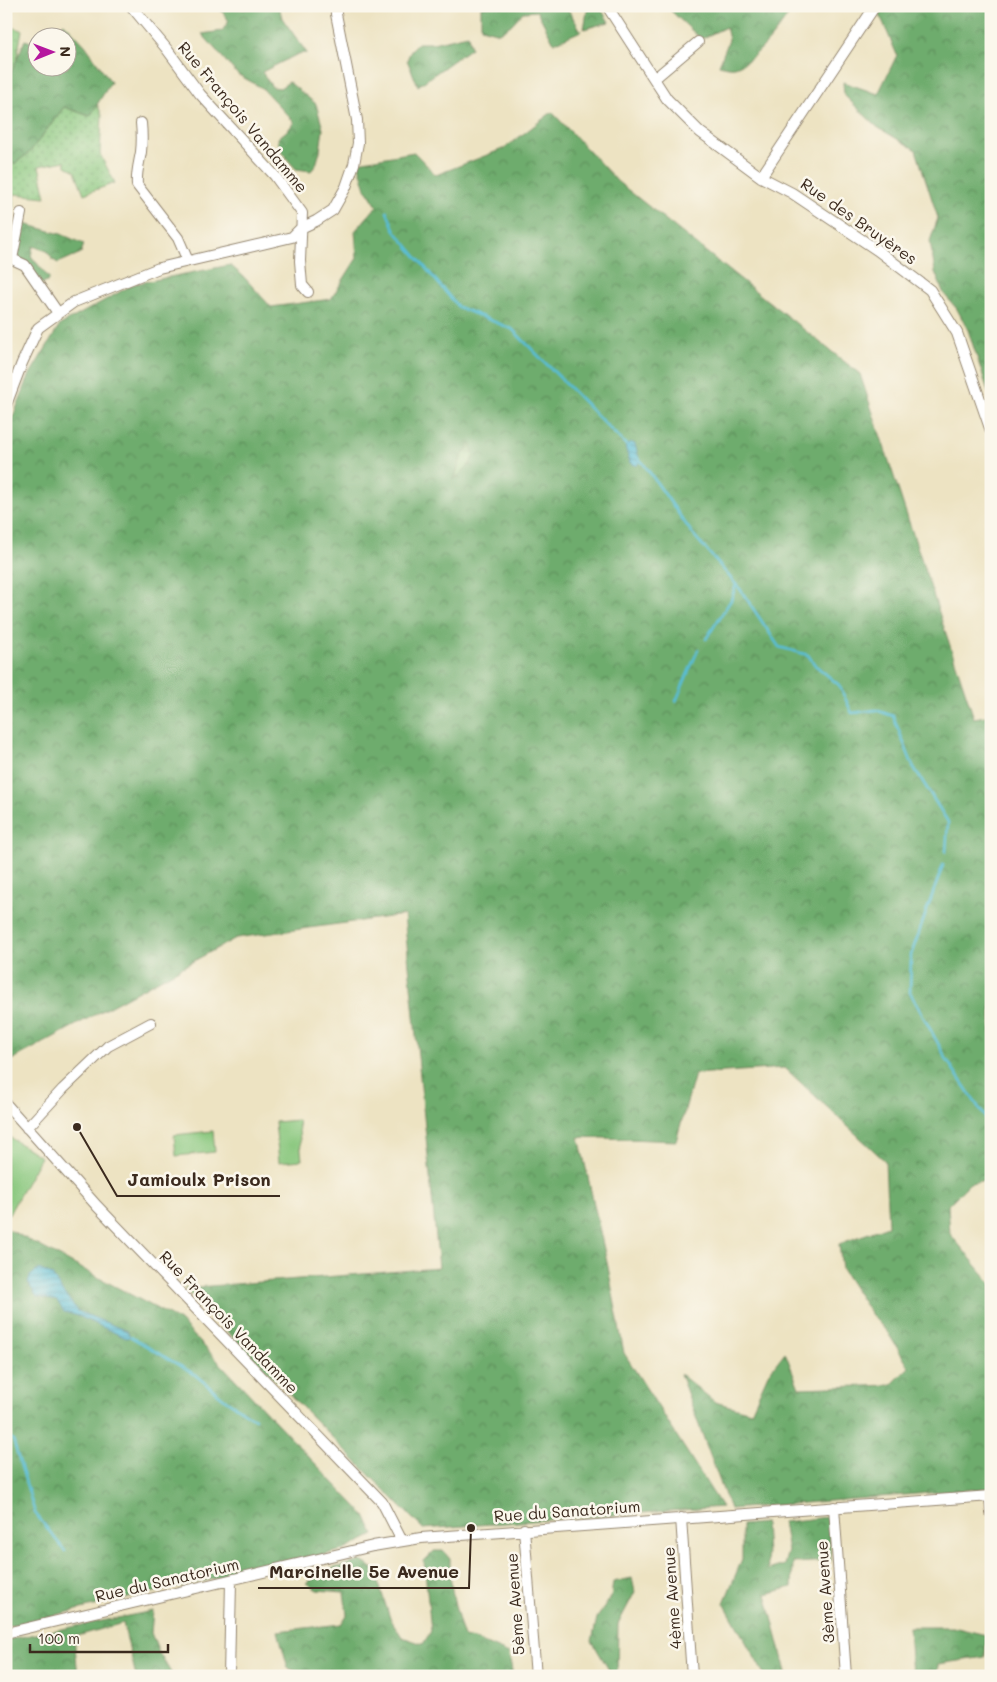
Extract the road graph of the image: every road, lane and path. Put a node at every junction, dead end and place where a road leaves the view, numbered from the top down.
1 (131, 6) edge
2 (336, 6) edge
3 (607, 6) edge
4 (874, 6) edge
5 (698, 42) dead end
6 (654, 79) junction
7 (141, 123) dead end
8 (761, 177) junction
9 (21, 213) dead end
10 (300, 228) junction
11 (188, 261) junction
12 (308, 292) dead end
13 (58, 313) junction
14 (6, 405) edge
15 (991, 431) edge
16 (151, 1022) dead end
17 (6, 1104) edge
18 (27, 1128) junction
19 (990, 1496) edge
20 (834, 1507) junction
21 (991, 1513) edge
22 (682, 1518) junction
23 (524, 1529) junction
24 (402, 1541) junction
25 (231, 1581) junction
26 (6, 1633) edge
27 (229, 1676) edge
28 (536, 1676) edge
29 (692, 1676) edge
30 (846, 1676) edge

1 - 10 street, Rue François Vandamme
2 - 10 street
3 - 6 street, Rue des Bruyères
4 - 8 street
5 - 6 street
6 - 8 street, Rue des Bruyères
7 - 11 street
8 - 15 street, Rue des Bruyères
9 - 13 street
10 - 11 street
10 - 12 street, Rue François Vandamme
11 - 13 street
13 - 14 street
16 - 18 street
17 - 18 street, Rue François Vandamme
18 - 24 street, Rue François Vandamme
19 - 20 street, Rue du Sanatorium
19 - 21 street
20 - 22 street, Rue du Sanatorium
20 - 30 street, 3ème Avenue
22 - 23 street, Rue du Sanatorium
22 - 29 street, 4ème Avenue
23 - 24 street, Rue du Sanatorium
23 - 28 street, 5ème Avenue
24 - 25 street, Rue du Sanatorium
25 - 26 street, Rue du Sanatorium
25 - 27 street

